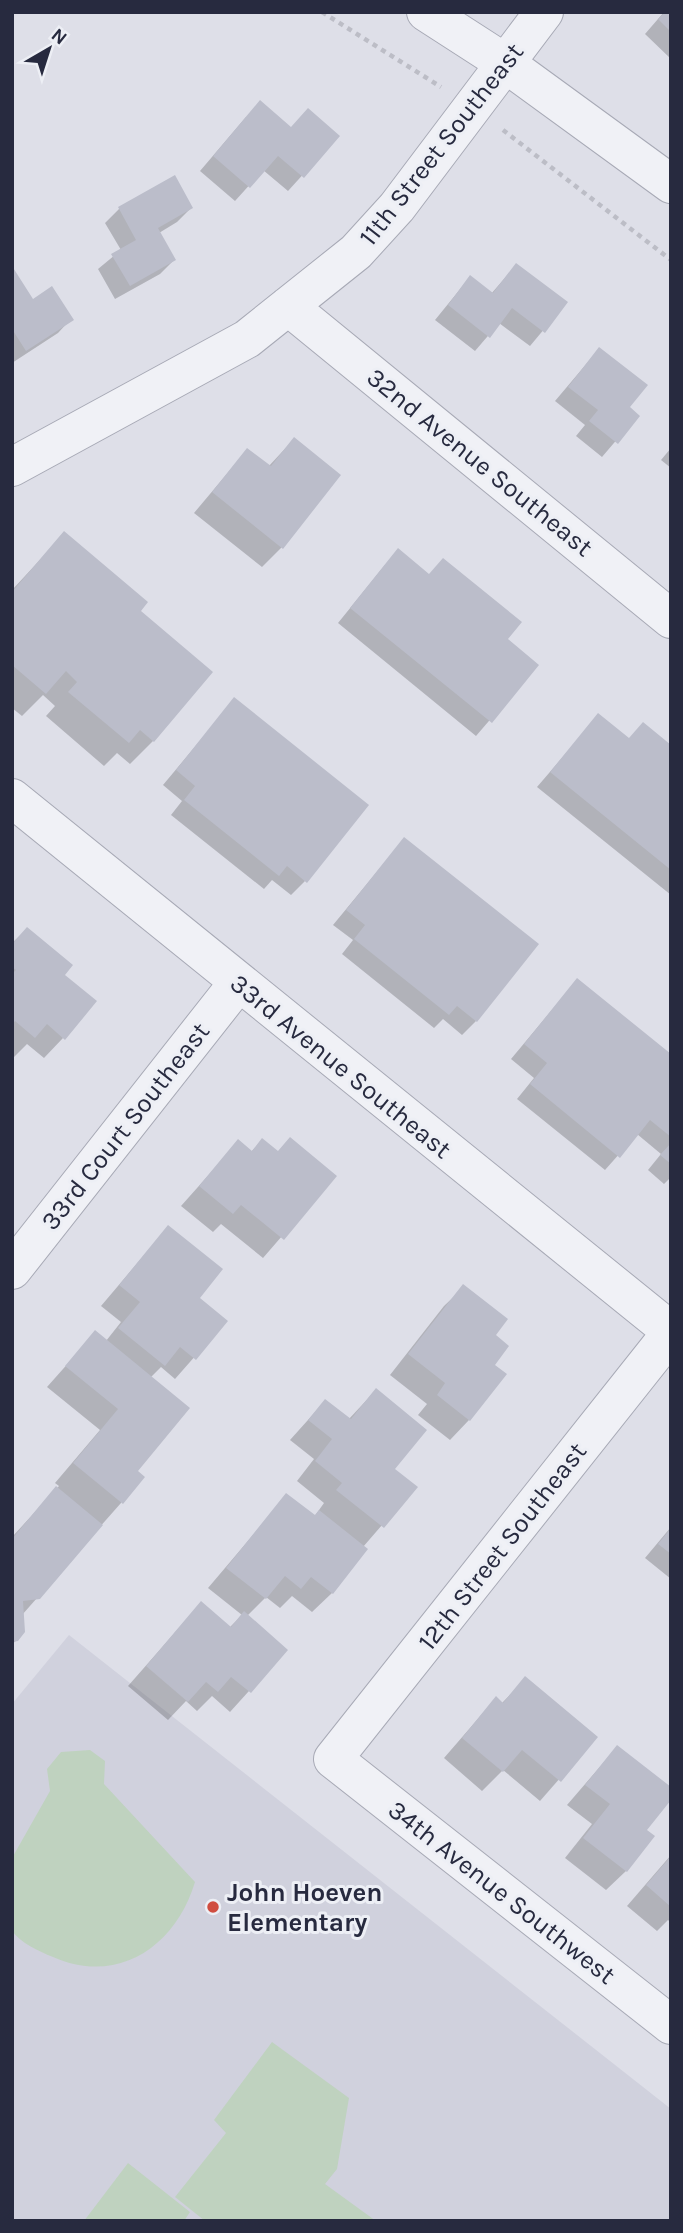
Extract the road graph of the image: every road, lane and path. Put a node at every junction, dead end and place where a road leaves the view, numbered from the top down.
1 (426, 12) edge
2 (544, 12) edge
3 (505, 63) junction
4 (671, 184) edge
5 (289, 306) junction
6 (12, 467) edge
7 (671, 619) edge
8 (12, 799) edge
9 (238, 983) junction
10 (12, 1270) edge
11 (671, 1332) edge
12 (333, 1759) joint
13 (671, 2025) edge

1 - 3 street
2 - 3 street, 11th Street Southeast
3 - 4 street
3 - 5 street, 11th Street Southeast
5 - 6 street, 11th Street Southeast
5 - 7 street, 32nd Avenue Southeast
8 - 9 street, 33rd Avenue Southeast
9 - 10 street, 33rd Court Southeast
9 - 11 street, 33rd Avenue Southeast
11 - 12 street, 12th Street Southeast
12 - 13 street, 34th Avenue Southwest

